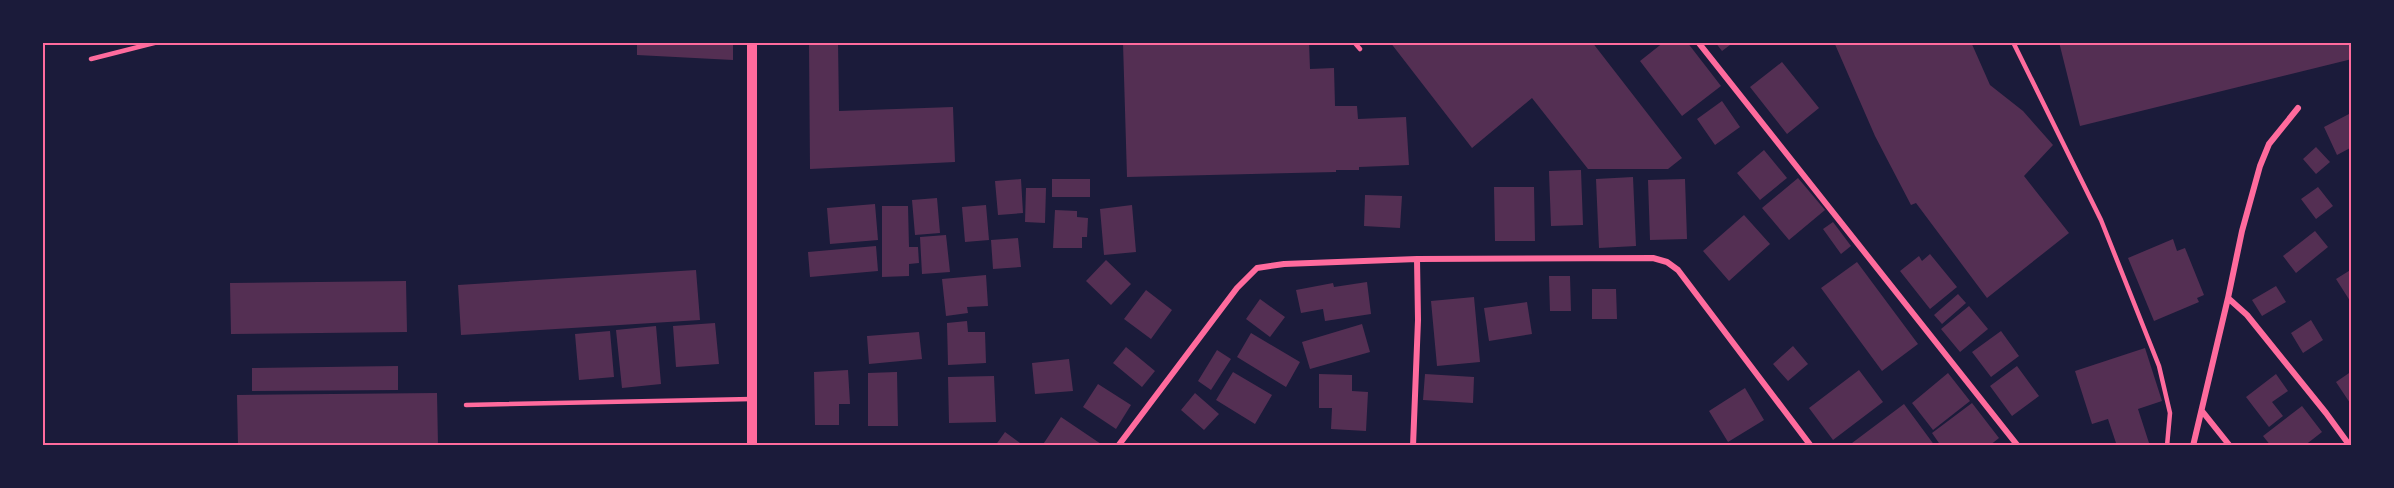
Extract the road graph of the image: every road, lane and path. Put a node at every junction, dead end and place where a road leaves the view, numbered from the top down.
1 (158, 42) edge
2 (752, 42) edge
3 (1354, 42) edge
4 (1698, 42) edge
5 (2013, 42) edge
6 (1360, 49) dead end
7 (91, 59) dead end
8 (2298, 108) dead end
9 (1417, 260) junction
10 (2228, 298) junction
11 (752, 399) junction
12 (466, 405) dead end
13 (2202, 411) junction
14 (752, 446) edge
15 (1118, 446) edge
16 (1413, 446) edge
17 (1811, 446) edge
18 (2018, 446) edge
19 (2167, 446) edge
20 (2193, 446) edge
21 (2230, 446) edge
22 (2350, 446) edge

1 - 7 lane
2 - 11 street
3 - 6 lane
4 - 18 street
5 - 19 lane
8 - 10 street
9 - 15 street
9 - 16 street
9 - 17 street
10 - 13 street
10 - 22 street
11 - 12 lane
11 - 14 street
13 - 20 street
13 - 21 street

